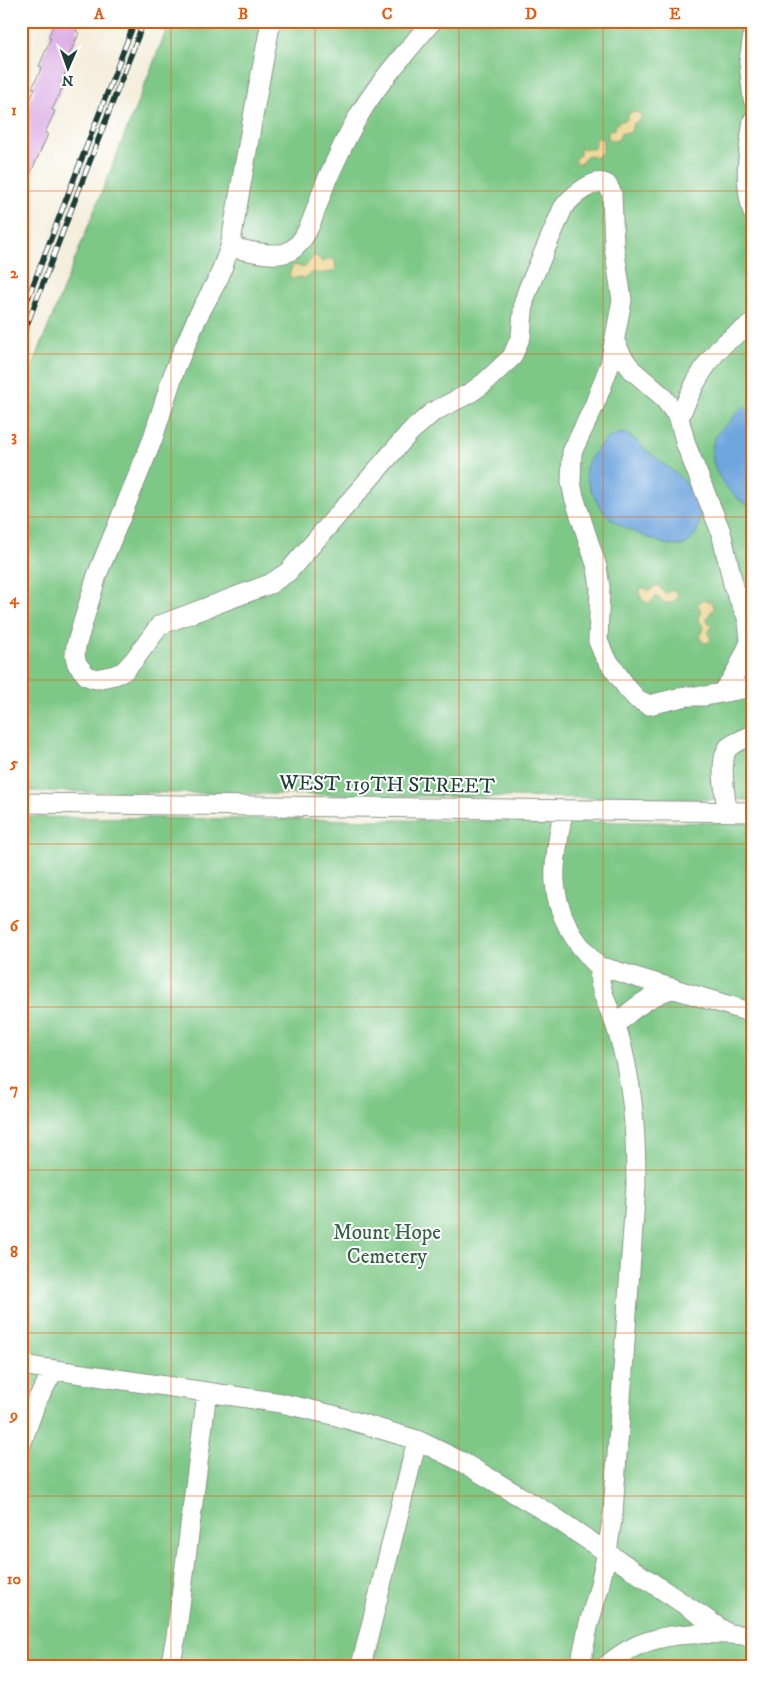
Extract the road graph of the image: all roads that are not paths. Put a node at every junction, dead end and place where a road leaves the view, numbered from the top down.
1 (271, 21) edge
2 (432, 21) edge
3 (753, 34) edge
4 (753, 99) edge
5 (753, 120) edge
6 (753, 214) edge
7 (230, 247) junction
8 (753, 323) edge
9 (615, 342) junction
10 (678, 418) junction
11 (751, 644) edge
12 (753, 687) edge
13 (721, 693) junction
14 (753, 735) edge
15 (21, 803) edge
16 (563, 810) junction
17 (727, 812) junction
18 (753, 812) edge
19 (601, 969) junction
20 (673, 988) junction
21 (753, 1013) edge
22 (616, 1026) junction
23 (21, 1366) edge
24 (54, 1370) junction
25 (207, 1392) junction
26 (417, 1440) junction
27 (21, 1445) edge
28 (607, 1552) junction
29 (727, 1633) junction
30 (753, 1636) edge
31 (170, 1666) edge
32 (362, 1666) edge
33 (580, 1666) edge
34 (606, 1666) edge

1 - 7 street
2 - 7 street
3 - 4 street
5 - 6 street
7 - 9 street
8 - 10 street
9 - 10 street
9 - 13 street
10 - 11 street
11 - 13 street
12 - 13 street
14 - 17 street
15 - 16 street, WEST 119TH STREET
16 - 17 street, WEST 119TH STREET
16 - 19 street
17 - 18 street, WEST 119TH STREET
19 - 20 street
19 - 22 street
20 - 21 street
20 - 22 street
22 - 28 street
23 - 24 street
24 - 25 street
24 - 27 street
25 - 26 street
25 - 31 street
26 - 28 street
26 - 32 street
28 - 29 street
28 - 33 street
29 - 30 street
29 - 34 street

